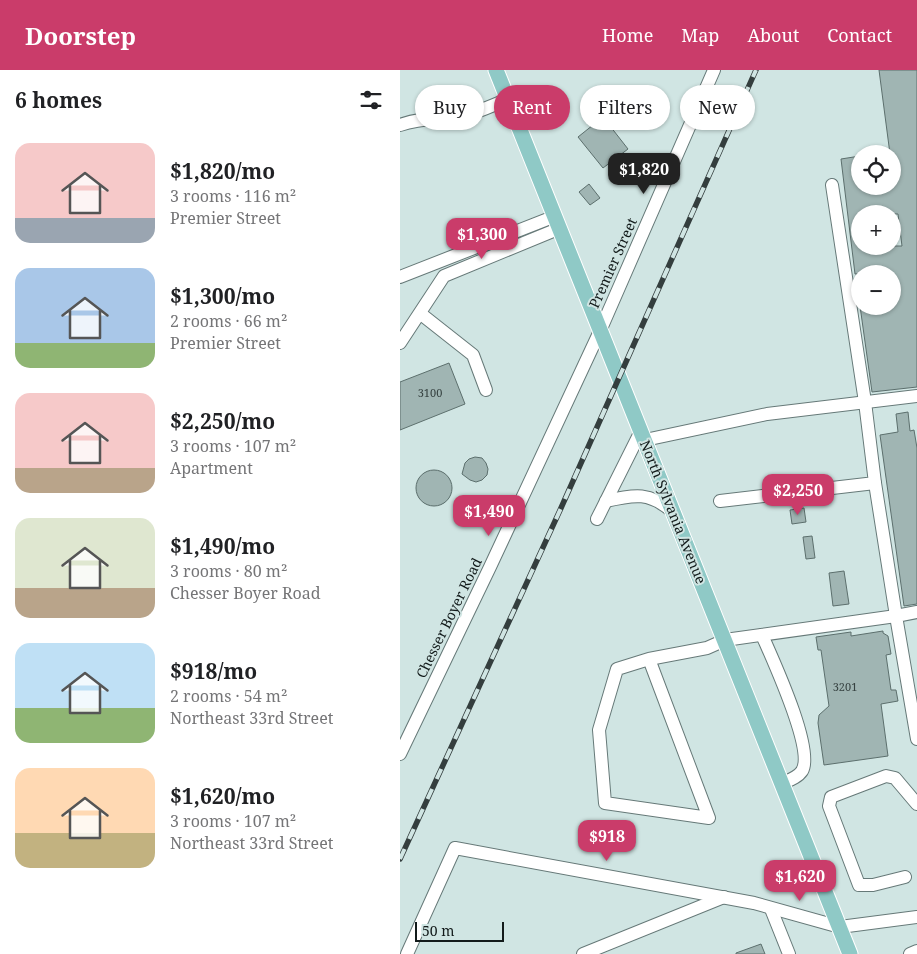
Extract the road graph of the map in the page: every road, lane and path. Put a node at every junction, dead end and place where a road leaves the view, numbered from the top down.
1 (496, 70) edge
2 (714, 70) edge
3 (502, 85) edge
4 (494, 105) edge
5 (400, 125) edge
6 (520, 130) edge
7 (832, 185) dead end
8 (556, 223) junction
9 (400, 277) edge
10 (420, 314) junction
11 (600, 331) junction
12 (400, 343) edge
13 (486, 390) dead end
14 (917, 396) edge
15 (865, 402) junction
16 (643, 436) junction
17 (875, 484) junction
18 (606, 501) junction
19 (720, 501) dead end
20 (674, 512) junction
21 (597, 519) dead end
22 (917, 612) edge
23 (896, 616) junction
24 (762, 635) junction
25 (725, 640) junction
26 (649, 659) junction
27 (917, 739) edge
28 (400, 754) edge
29 (783, 783) junction
30 (917, 804) edge
31 (905, 877) dead end
32 (724, 897) junction
33 (771, 909) junction
34 (917, 917) edge
35 (840, 927) junction
36 (917, 951) edge
37 (407, 954) edge
38 (583, 954) edge
39 (789, 954) edge
40 (850, 954) edge
41 (910, 954) edge

1 - 3 main road, North Sylvania Avenue
2 - 11 street, Premier Street
4 - 5 street
6 - 8 main road, North Sylvania Avenue
7 - 15 street
8 - 9 street
8 - 10 street
8 - 11 main road, North Sylvania Avenue
10 - 12 street
10 - 13 street
11 - 16 main road, North Sylvania Avenue
11 - 28 street, Chesser Boyer Road
14 - 15 street
15 - 16 street
15 - 17 street
16 - 18 street
16 - 20 main road, North Sylvania Avenue
17 - 19 street
17 - 23 street
18 - 20 street
18 - 21 street
20 - 25 main road, North Sylvania Avenue
22 - 23 street
23 - 24 street
23 - 27 street
24 - 25 street
24 - 29 street
25 - 26 street
25 - 29 main road, North Sylvania Avenue
26 - 26 street
29 - 35 main road, North Sylvania Avenue
30 - 31 street
32 - 33 street
32 - 37 street
32 - 38 street
33 - 35 street
33 - 39 street
34 - 35 street
35 - 40 main road, North Sylvania Avenue
36 - 41 street

